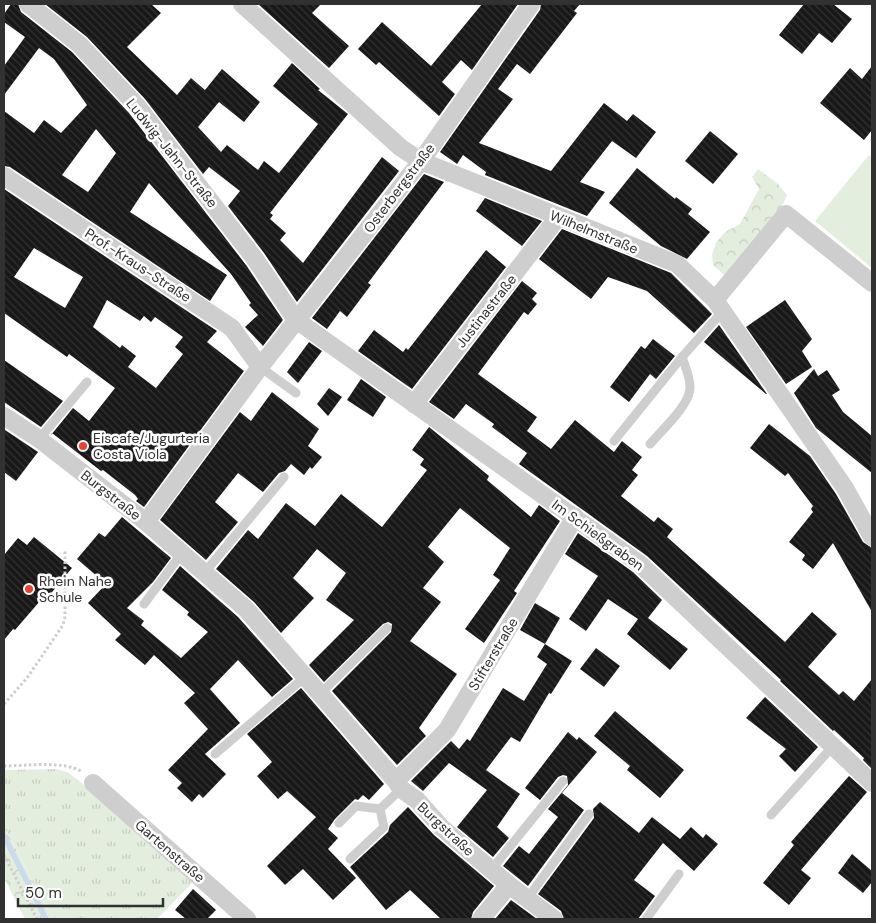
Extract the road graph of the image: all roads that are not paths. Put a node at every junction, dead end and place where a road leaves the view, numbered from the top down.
1 (28, 4) edge
2 (242, 4) edge
3 (531, 4) edge
4 (421, 161) junction
5 (4, 176) edge
6 (558, 217) junction
7 (872, 283) edge
8 (719, 305) junction
9 (296, 320) junction
10 (682, 357) junction
11 (260, 367) junction
12 (86, 382) dead end
13 (296, 393) dead end
14 (414, 404) junction
15 (4, 416) edge
16 (39, 439) junction
17 (614, 441) dead end
18 (650, 444) dead end
19 (284, 477) dead end
20 (576, 517) junction
21 (146, 522) junction
22 (872, 537) edge
23 (182, 553) junction
24 (204, 572) junction
25 (144, 604) dead end
26 (387, 628) dead end
27 (306, 676) junction
28 (321, 694) junction
29 (833, 746) junction
30 (215, 754) dead end
31 (563, 781) dead end
32 (872, 782) edge
33 (93, 783) road end
34 (398, 785) junction
35 (380, 809) junction
36 (589, 814) dead end
37 (772, 814) dead end
38 (339, 823) dead end
39 (350, 859) dead end
40 (491, 870) junction
41 (679, 874) dead end
42 (509, 885) junction
43 (527, 899) junction
44 (247, 919) edge
45 (481, 919) edge
46 (554, 919) edge
47 (646, 919) edge

1 - 9 street, Ludwig-Jahn-Straße
2 - 4 street, Wilhelmstraße
3 - 4 street, Osterbergstraße
4 - 6 street, Wilhelmstraße
4 - 9 street, Osterbergstraße
5 - 11 street, Prof.-Kraus-Straße
6 - 8 street, Wilhelmstraße
6 - 14 street, Justinastraße
7 - 8 street
8 - 10 lane
8 - 22 street, Wilhelmstraße
9 - 11 street, Osterbergstraße
9 - 14 street, Im Schießgraben
10 - 17 lane
10 - 18 lane
11 - 13 lane
11 - 21 street, Osterbergstraße
12 - 16 lane
14 - 20 street, Im Schießgraben
15 - 16 street, Burgstraße
16 - 21 street, Burgstraße
19 - 24 lane
20 - 29 street, Im Schießgraben
20 - 34 street, Stifterstraße
21 - 23 street, Burgstraße
23 - 24 street, Burgstraße
23 - 25 lane
24 - 27 street, Burgstraße
26 - 28 lane
27 - 28 street, Burgstraße
27 - 30 lane
28 - 34 street, Burgstraße
29 - 32 street, Im Schießgraben
29 - 37 lane
31 - 40 lane
33 - 44 street, Gartenstraße
34 - 35 lane
34 - 40 street, Burgstraße
35 - 38 lane
35 - 39 lane
36 - 43 lane
40 - 42 street, Burgstraße
41 - 47 lane
42 - 43 street, Burgstraße
42 - 45 street
43 - 46 street, Burgstraße

